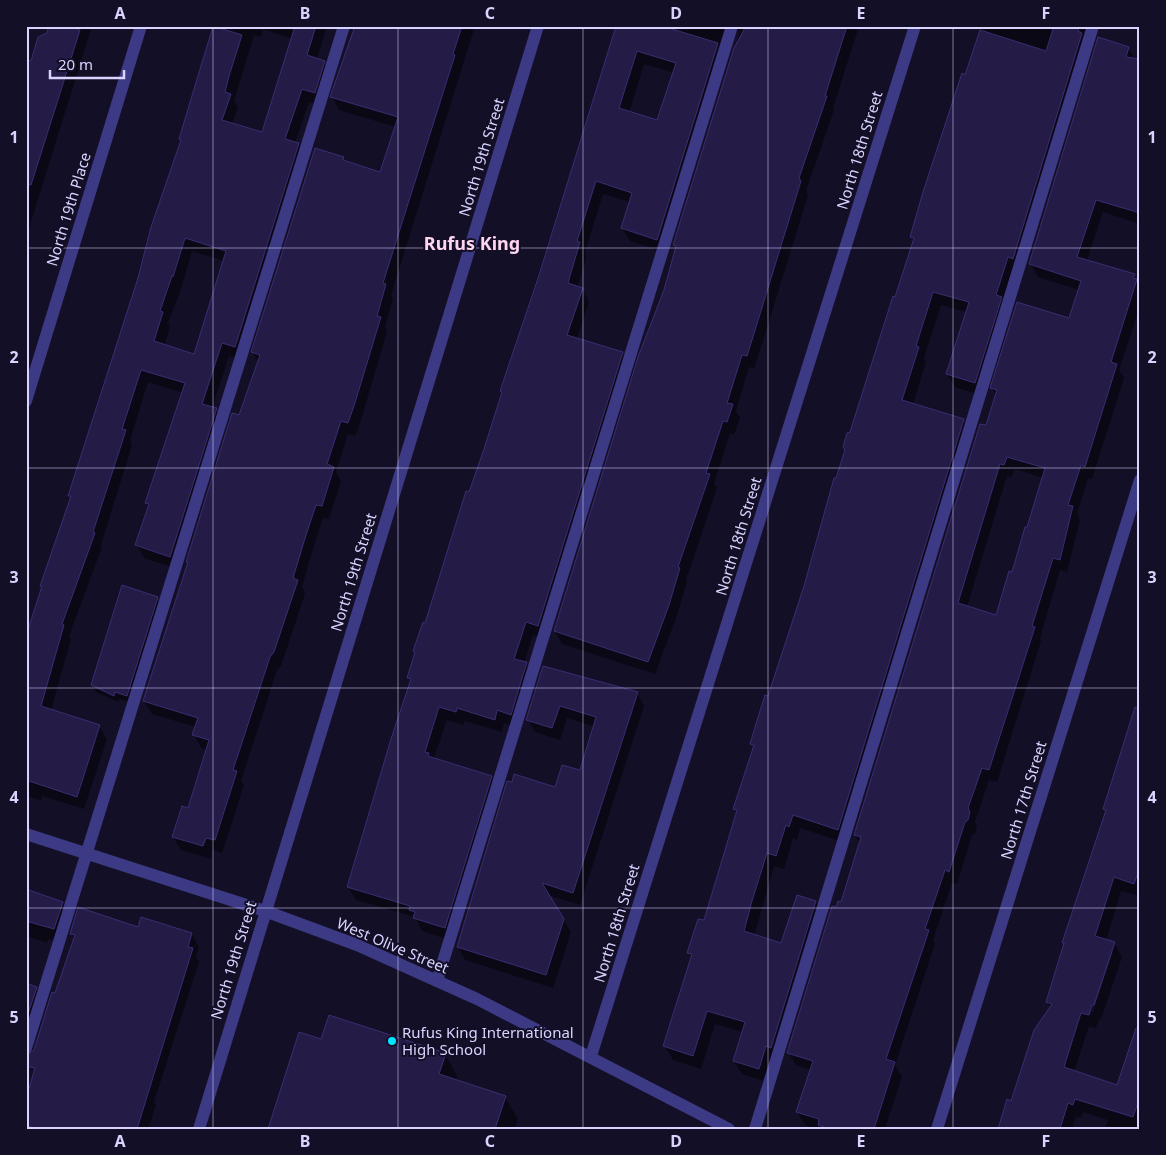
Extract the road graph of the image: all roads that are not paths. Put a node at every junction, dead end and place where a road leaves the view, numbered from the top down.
1 (141, 26) edge
2 (344, 26) edge
3 (538, 26) edge
4 (732, 26) edge
5 (915, 26) edge
6 (1093, 26) edge
7 (26, 401) edge
8 (1140, 480) edge
9 (26, 834) edge
10 (88, 853) junction
11 (265, 911) junction
12 (437, 981) junction
13 (26, 1048) edge
14 (591, 1056) junction
15 (199, 1129) edge
16 (729, 1129) edge
17 (754, 1129) edge
18 (937, 1129) edge

1 - 7 street, North 19th Place
2 - 10 street
3 - 11 street, North 19th Street
4 - 12 street
5 - 14 street, North 18th Street
6 - 17 street
8 - 18 street, North 17th Street
9 - 10 street, West Olive Street
10 - 11 street, West Olive Street
10 - 13 street
11 - 12 street, West Olive Street
11 - 15 street, North 19th Street
12 - 14 street, West Olive Street
14 - 16 street, West Olive Street

